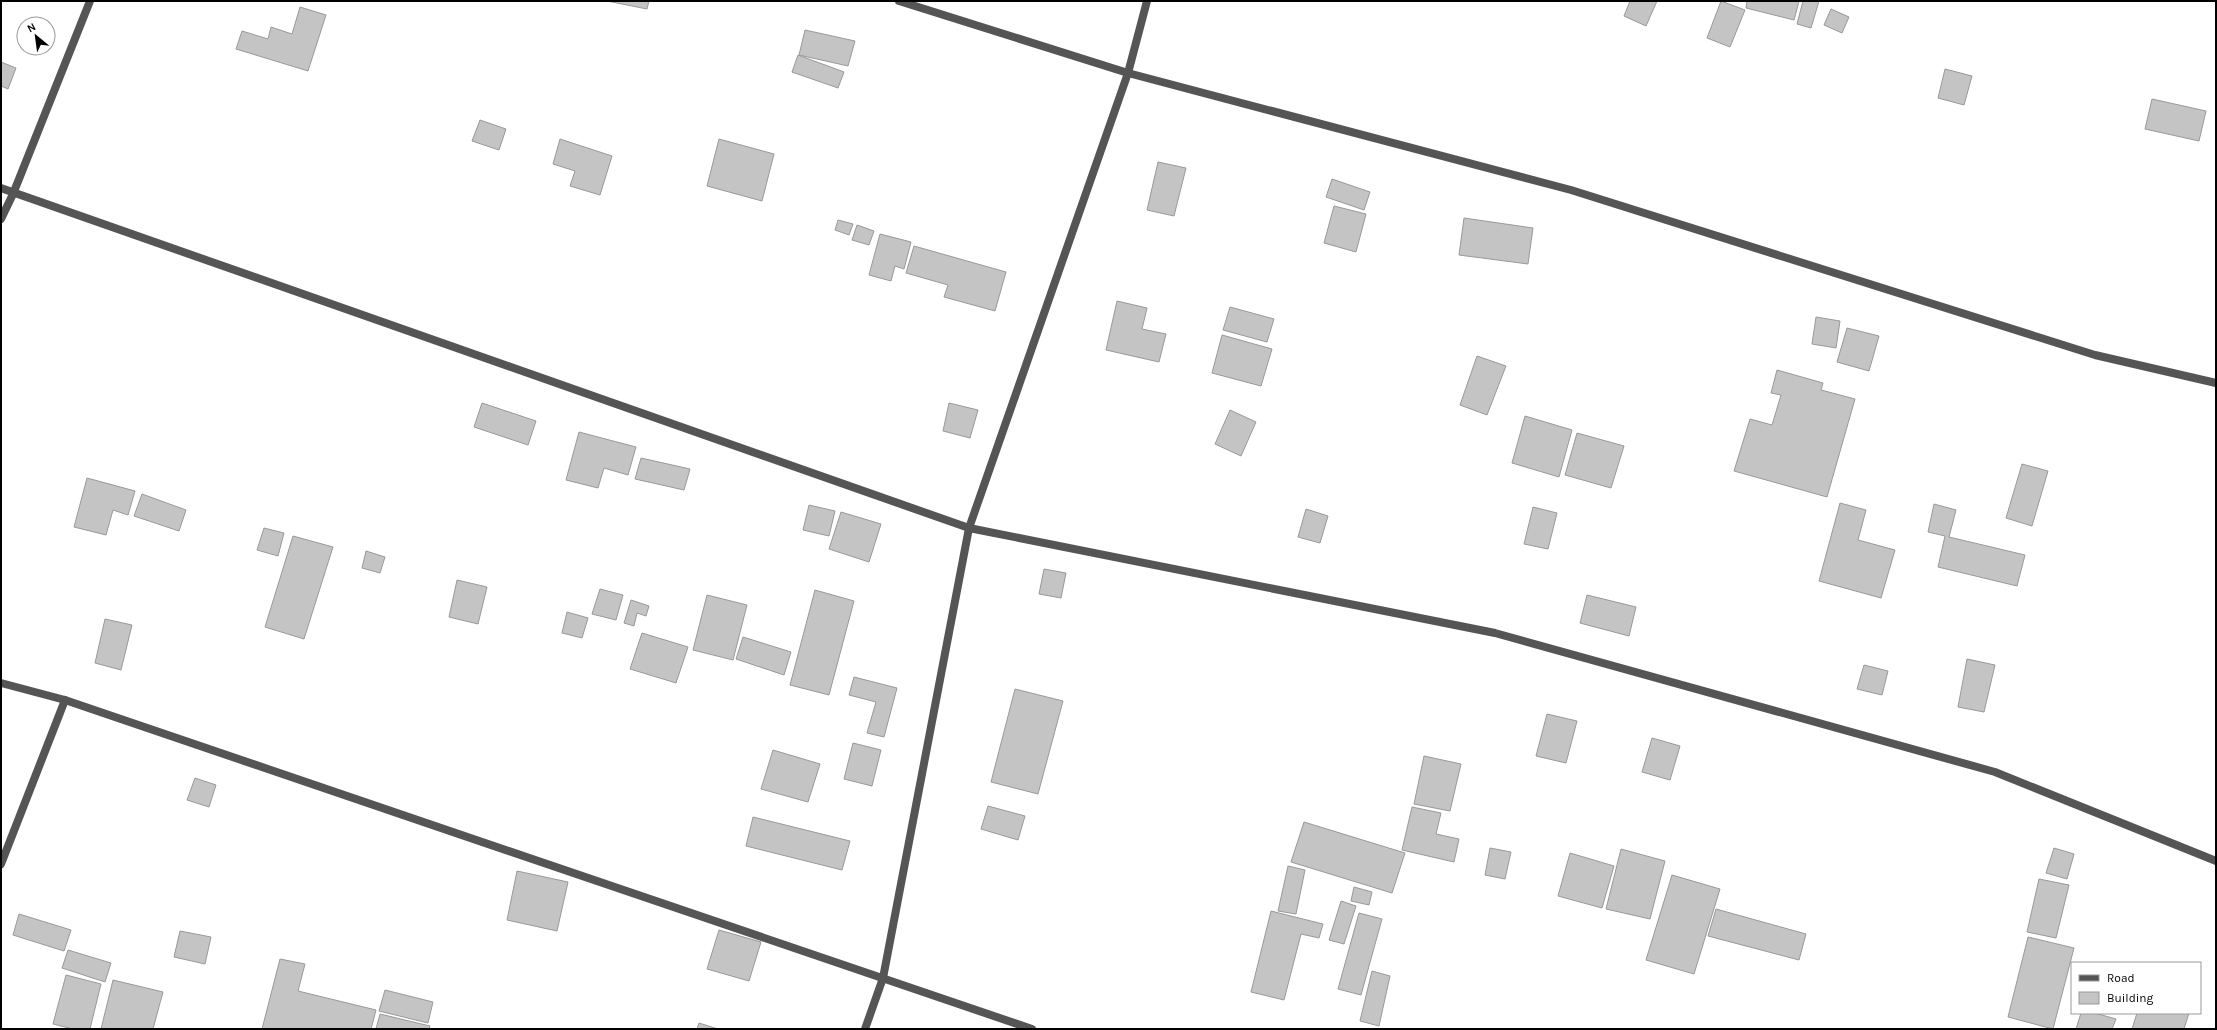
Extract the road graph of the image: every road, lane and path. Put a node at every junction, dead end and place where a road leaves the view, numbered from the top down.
1 (90, 1) edge
2 (899, 1) edge
3 (1148, 1) edge
4 (1128, 74) junction
5 (1, 188) edge
6 (13, 194) junction
7 (1, 219) edge
8 (2216, 383) edge
9 (969, 528) junction
10 (1, 683) edge
11 (65, 700) junction
12 (2216, 861) edge
13 (1, 864) edge
14 (883, 978) junction
15 (865, 1029) edge
16 (1032, 1029) edge

1 - 6 street
2 - 4 street
3 - 4 street
4 - 8 street
4 - 9 street
5 - 6 street
6 - 7 street
6 - 9 street
9 - 12 street
9 - 14 street
10 - 11 street
11 - 13 street
11 - 14 street
14 - 15 street
14 - 16 street

